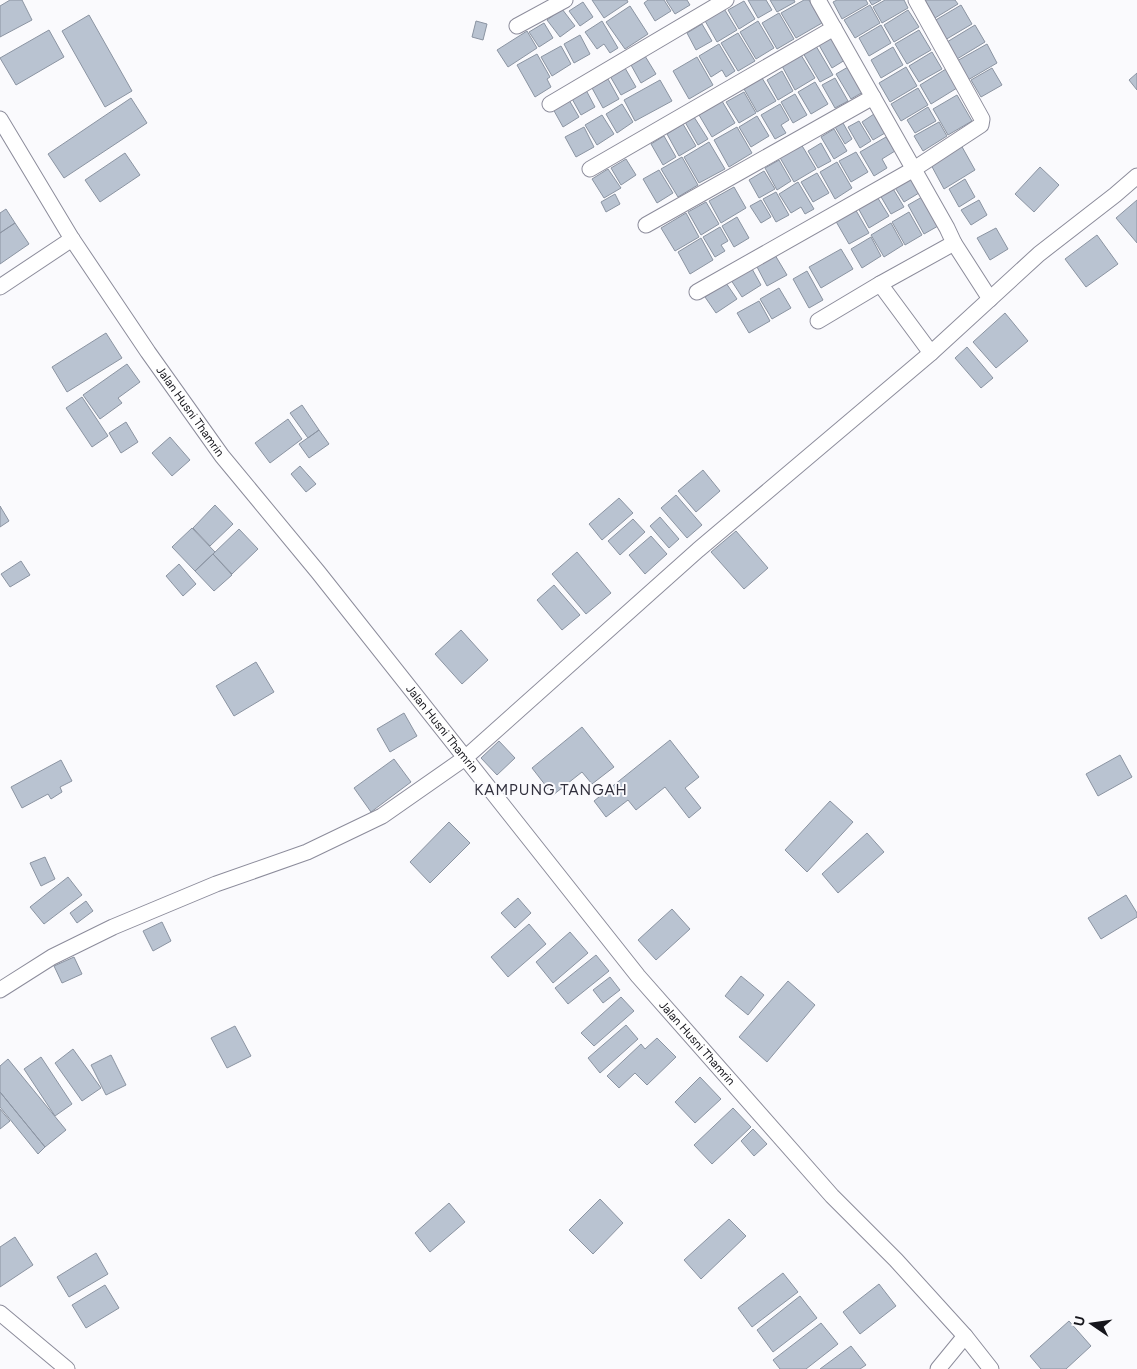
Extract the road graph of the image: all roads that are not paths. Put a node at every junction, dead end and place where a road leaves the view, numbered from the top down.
1 (565, 0) edge
2 (726, 0) edge
3 (818, 0) edge
4 (916, 0) edge
5 (518, 26) dead end
6 (834, 28) junction
7 (873, 97) junction
8 (550, 104) dead end
9 (0, 119) edge
10 (590, 169) dead end
11 (914, 169) junction
12 (1137, 176) edge
13 (646, 225) dead end
14 (72, 239) junction
15 (954, 243) junction
16 (880, 284) junction
17 (0, 287) edge
18 (697, 292) dead end
19 (990, 299) junction
20 (818, 321) dead end
21 (931, 353) junction
22 (465, 758) junction
23 (0, 990) edge
24 (0, 1313) edge
25 (965, 1336) junction
26 (67, 1369) edge
27 (938, 1369) edge
28 (991, 1369) edge

1 - 5 street
2 - 8 street
3 - 6 street
4 - 11 street
6 - 7 street
6 - 10 street
7 - 11 street
7 - 13 street
9 - 14 street, Jalan Husni Thamrin
11 - 15 street
11 - 18 street
12 - 19 street
14 - 17 street
14 - 22 street, Jalan Husni Thamrin
15 - 16 street
15 - 19 street
16 - 20 street
16 - 21 street
19 - 21 street
21 - 22 street
22 - 23 street
22 - 25 street, Jalan Husni Thamrin
24 - 26 street
25 - 27 street
25 - 28 street, Jalan Husni Thamrin

